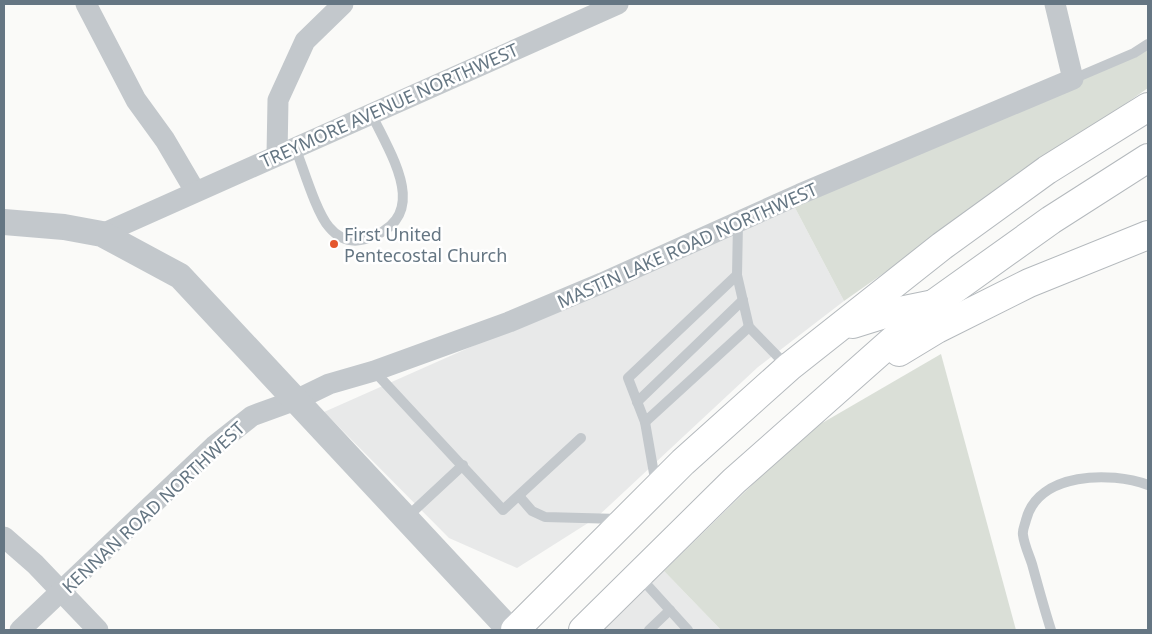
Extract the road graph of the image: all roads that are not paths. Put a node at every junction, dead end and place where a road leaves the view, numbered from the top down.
1 (86, 4) edge
2 (343, 4) edge
3 (618, 4) edge
4 (1055, 4) edge
5 (1148, 44) edge
6 (1073, 79) junction
7 (1148, 107) edge
8 (371, 113) junction
9 (286, 151) junction
10 (1148, 158) edge
11 (195, 191) junction
12 (4, 222) edge
13 (738, 222) junction
14 (102, 234) junction
15 (1148, 235) edge
16 (1009, 249) junction
17 (737, 275) junction
18 (1028, 283) junction
19 (743, 300) junction
20 (936, 304) junction
21 (749, 327) junction
22 (832, 333) junction
23 (788, 368) junction
24 (374, 371) junction
25 (296, 400) junction
26 (637, 402) junction
27 (816, 407) junction
28 (645, 422) junction
29 (581, 438) dead end
30 (463, 465) junction
31 (1148, 485) edge
32 (657, 488) junction
33 (519, 496) junction
34 (405, 518) junction
35 (626, 520) junction
36 (4, 537) edge
37 (638, 575) junction
38 (61, 591) junction
39 (670, 610) junction
40 (20, 630) edge
41 (98, 630) edge
42 (510, 630) edge
43 (515, 630) edge
44 (583, 630) edge
45 (649, 630) edge
46 (686, 630) edge
47 (1051, 630) edge

1 - 11 street
2 - 9 street
3 - 8 street, TREYMORE AVENUE NORTHWEST
4 - 6 street
5 - 6 lane
6 - 13 street, MASTIN LAKE ROAD NORTHWEST
7 - 22 highway
8 - 9 street, TREYMORE AVENUE NORTHWEST
8 - 9 lane
9 - 11 street, TREYMORE AVENUE NORTHWEST
10 - 16 highway
11 - 14 street, TREYMORE AVENUE NORTHWEST
12 - 14 street
13 - 17 lane
13 - 24 street, MASTIN LAKE ROAD NORTHWEST
14 - 25 street
15 - 18 highway
16 - 18 highway
16 - 20 highway
17 - 19 lane
17 - 26 lane
18 - 20 highway
18 - 27 highway
19 - 21 lane
19 - 26 lane
20 - 22 highway
20 - 27 highway
21 - 23 lane
21 - 28 lane
22 - 23 highway
23 - 32 highway
24 - 25 street, MASTIN LAKE ROAD NORTHWEST
24 - 30 lane
25 - 34 street
25 - 38 street, KENNAN ROAD NORTHWEST
26 - 28 lane
27 - 37 highway
28 - 32 lane
29 - 33 lane
30 - 33 lane
30 - 34 lane
31 - 47 lane
32 - 35 highway
33 - 35 lane
34 - 42 street
35 - 43 highway
36 - 38 street
37 - 39 lane
37 - 44 highway
38 - 40 street, KENNAN ROAD NORTHWEST
38 - 41 street
39 - 45 lane
39 - 46 lane

